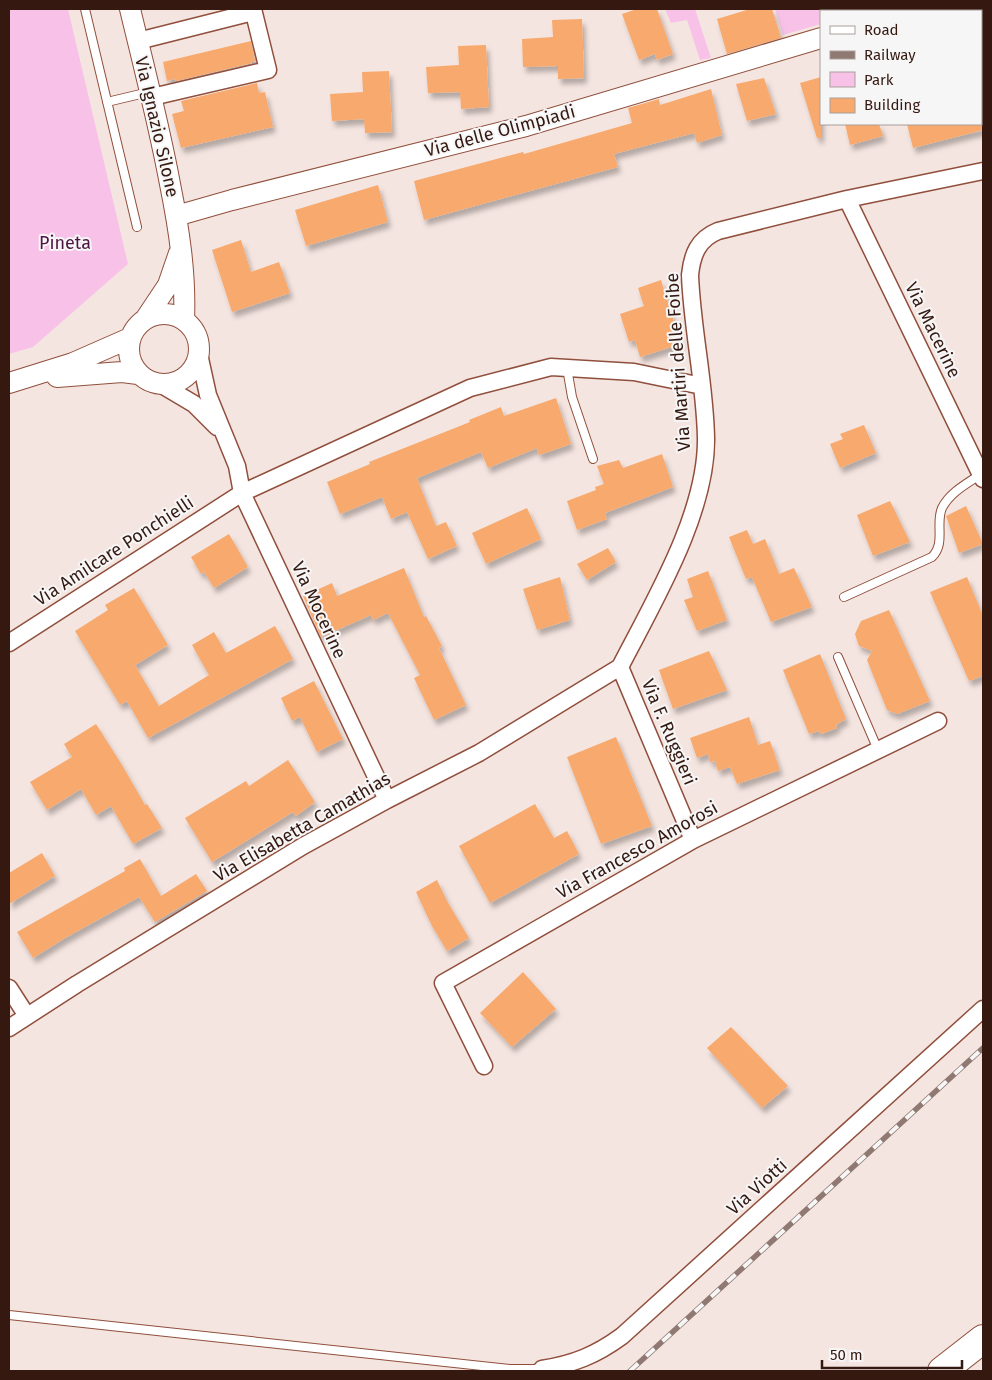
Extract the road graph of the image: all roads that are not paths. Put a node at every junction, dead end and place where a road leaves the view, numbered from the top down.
1 (85, 9) edge
2 (130, 9) edge
3 (253, 10) edge
4 (820, 38) edge
5 (138, 41) junction
6 (151, 95) junction
7 (107, 102) junction
8 (983, 171) edge
9 (847, 199) junction
10 (176, 216) junction
11 (137, 227) dead end
12 (181, 246) junction
13 (146, 318) junction
14 (184, 320) junction
15 (130, 338) junction
16 (198, 354) junction
17 (568, 368) junction
18 (138, 374) junction
19 (16, 382) edge
20 (162, 385) junction
21 (702, 386) junction
22 (224, 434) junction
23 (593, 459) dead end
24 (982, 475) edge
25 (242, 493) junction
26 (844, 597) dead end
27 (9, 642) edge
28 (838, 657) dead end
29 (620, 667) junction
30 (938, 721) dead end
31 (878, 750) junction
32 (387, 800) junction
33 (693, 840) junction
34 (9, 988) edge
35 (983, 1009) edge
36 (27, 1016) junction
37 (9, 1028) edge
38 (484, 1066) dead end
39 (9, 1315) edge
40 (983, 1339) edge
41 (542, 1369) joint
42 (942, 1371) edge

1 - 7 lane
2 - 5 street, Via Ignazio Silone
3 - 5 street
3 - 6 street
4 - 10 street, Via delle Olimpiadi
5 - 6 street, Via Ignazio Silone
6 - 7 lane
6 - 10 street, Via Ignazio Silone
7 - 11 lane
8 - 9 street, Via Martiri delle Foibe
9 - 21 street, Via Martiri delle Foibe
9 - 24 street, Via Macerine
10 - 12 street, Via Ignazio Silone
12 - 13 street, Via Ignazio Silone
12 - 14 street, Via Ignazio Silone
13 - 14 street
13 - 15 street
14 - 16 street
15 - 18 street
15 - 19 street
16 - 20 street
16 - 22 street, Via Mocerine
17 - 21 street, Via Amilcare Ponchielli
17 - 23 lane
17 - 25 street, Via Amilcare Ponchielli
18 - 19 street
18 - 20 street
20 - 22 street, Via Mocerine
21 - 29 street, Via Martiri delle Foibe
22 - 25 street, Via Mocerine
24 - 26 lane
25 - 27 street, Via Amilcare Ponchielli
25 - 32 street, Via Mocerine
28 - 31 lane
29 - 32 street, Via Elisabetta Camathias
29 - 33 street, Via F. Ruggieri
30 - 31 street, Via Francesco Amorosi
31 - 33 street, Via Francesco Amorosi
32 - 36 street, Via Elisabetta Camathias
33 - 38 street, Via Francesco Amorosi
34 - 36 street
35 - 41 street, Via Viotti
36 - 37 street, Via Elisabetta Camathias
39 - 41 lane
40 - 42 highway

